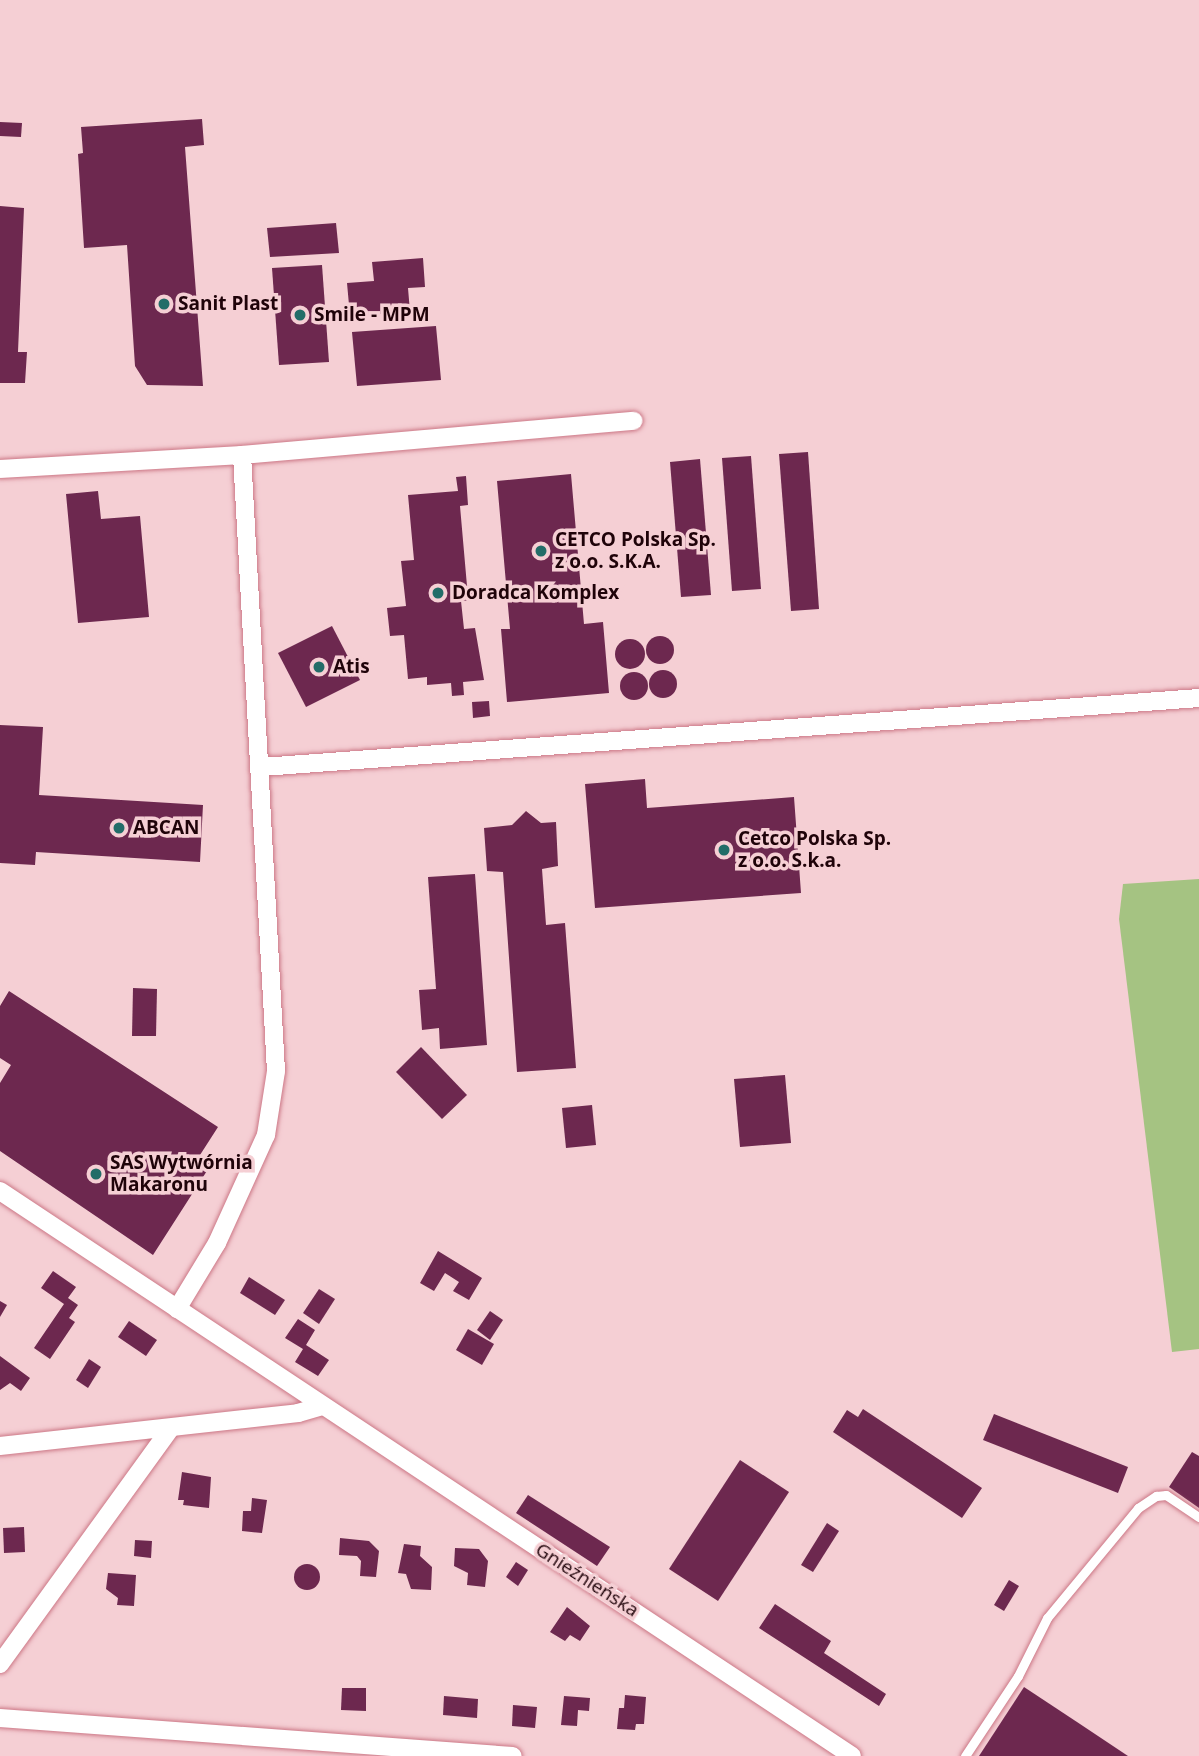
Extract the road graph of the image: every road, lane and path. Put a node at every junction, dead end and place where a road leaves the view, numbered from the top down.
1 (634, 421) dead end
2 (242, 455) junction
3 (0, 469) edge
4 (1199, 698) edge
5 (262, 767) junction
6 (0, 1191) edge
7 (177, 1309) junction
8 (322, 1406) junction
9 (170, 1428) junction
10 (0, 1446) edge
11 (1199, 1517) edge
12 (0, 1664) edge
13 (0, 1718) edge
14 (513, 1756) edge
15 (852, 1756) edge
16 (965, 1756) edge

1 - 2 street
2 - 3 street
2 - 5 street
4 - 5 street
5 - 7 street
6 - 7 street, Gnieźnieńska
7 - 8 street, Gnieźnieńska
8 - 9 street
8 - 15 street, Gnieźnieńska
9 - 10 street
9 - 12 street
11 - 16 lane
13 - 14 street

